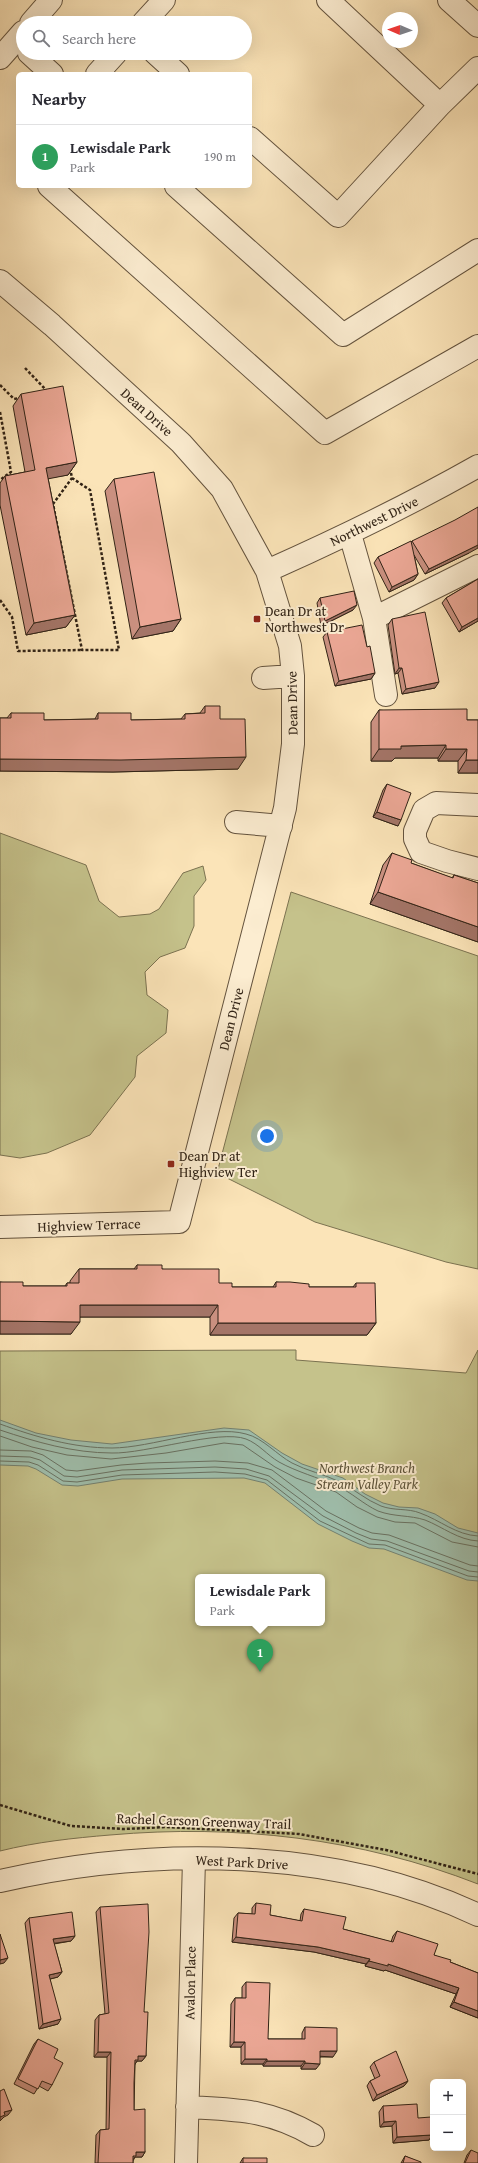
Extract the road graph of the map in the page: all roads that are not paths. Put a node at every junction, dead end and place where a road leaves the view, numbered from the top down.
1 (51, 0) edge
2 (164, 0) edge
3 (328, 0) edge
4 (449, 0) edge
5 (37, 16) edge
6 (149, 16) edge
7 (478, 26) edge
8 (16, 48) edge
9 (0, 58) edge
10 (39, 60) edge
11 (110, 60) edge
12 (162, 60) edge
13 (478, 68) edge
14 (50, 72) edge
15 (99, 72) edge
16 (176, 72) edge
17 (440, 105) junction
18 (252, 140) edge
19 (51, 188) edge
20 (178, 188) edge
21 (475, 259) edge
22 (0, 281) edge
23 (478, 346) edge
24 (478, 466) edge
25 (350, 534) junction
26 (478, 566) edge
27 (267, 571) junction
28 (374, 618) junction
29 (293, 676) junction
30 (263, 678) dead end
31 (386, 695) dead end
32 (478, 806) edge
33 (236, 822) dead end
34 (281, 826) junction
35 (478, 868) edge
36 (179, 1222) joint
37 (0, 1227) edge
38 (194, 1859) junction
39 (0, 1881) edge
40 (478, 1915) edge
41 (187, 2107) junction
42 (313, 2134) dead end
43 (186, 2163) edge

1 - 5 street
2 - 6 street
3 - 17 street
4 - 7 street
8 - 9 street
10 - 14 street
11 - 15 street
12 - 16 street
13 - 17 street
17 - 18 street
19 - 23 street
20 - 21 street
22 - 27 street, Dean Drive
24 - 25 street, Northwest Drive
25 - 27 street, Northwest Drive
25 - 28 street
26 - 28 street
27 - 29 street, Dean Drive
28 - 31 street
29 - 30 street
29 - 34 street, Dean Drive
32 - 35 street
33 - 34 street
34 - 36 street, Dean Drive
36 - 37 street, Highview Terrace
38 - 39 street, West Park Drive
38 - 40 street, West Park Drive
38 - 41 street, Avalon Place
41 - 42 street
41 - 43 street, Avalon Place

